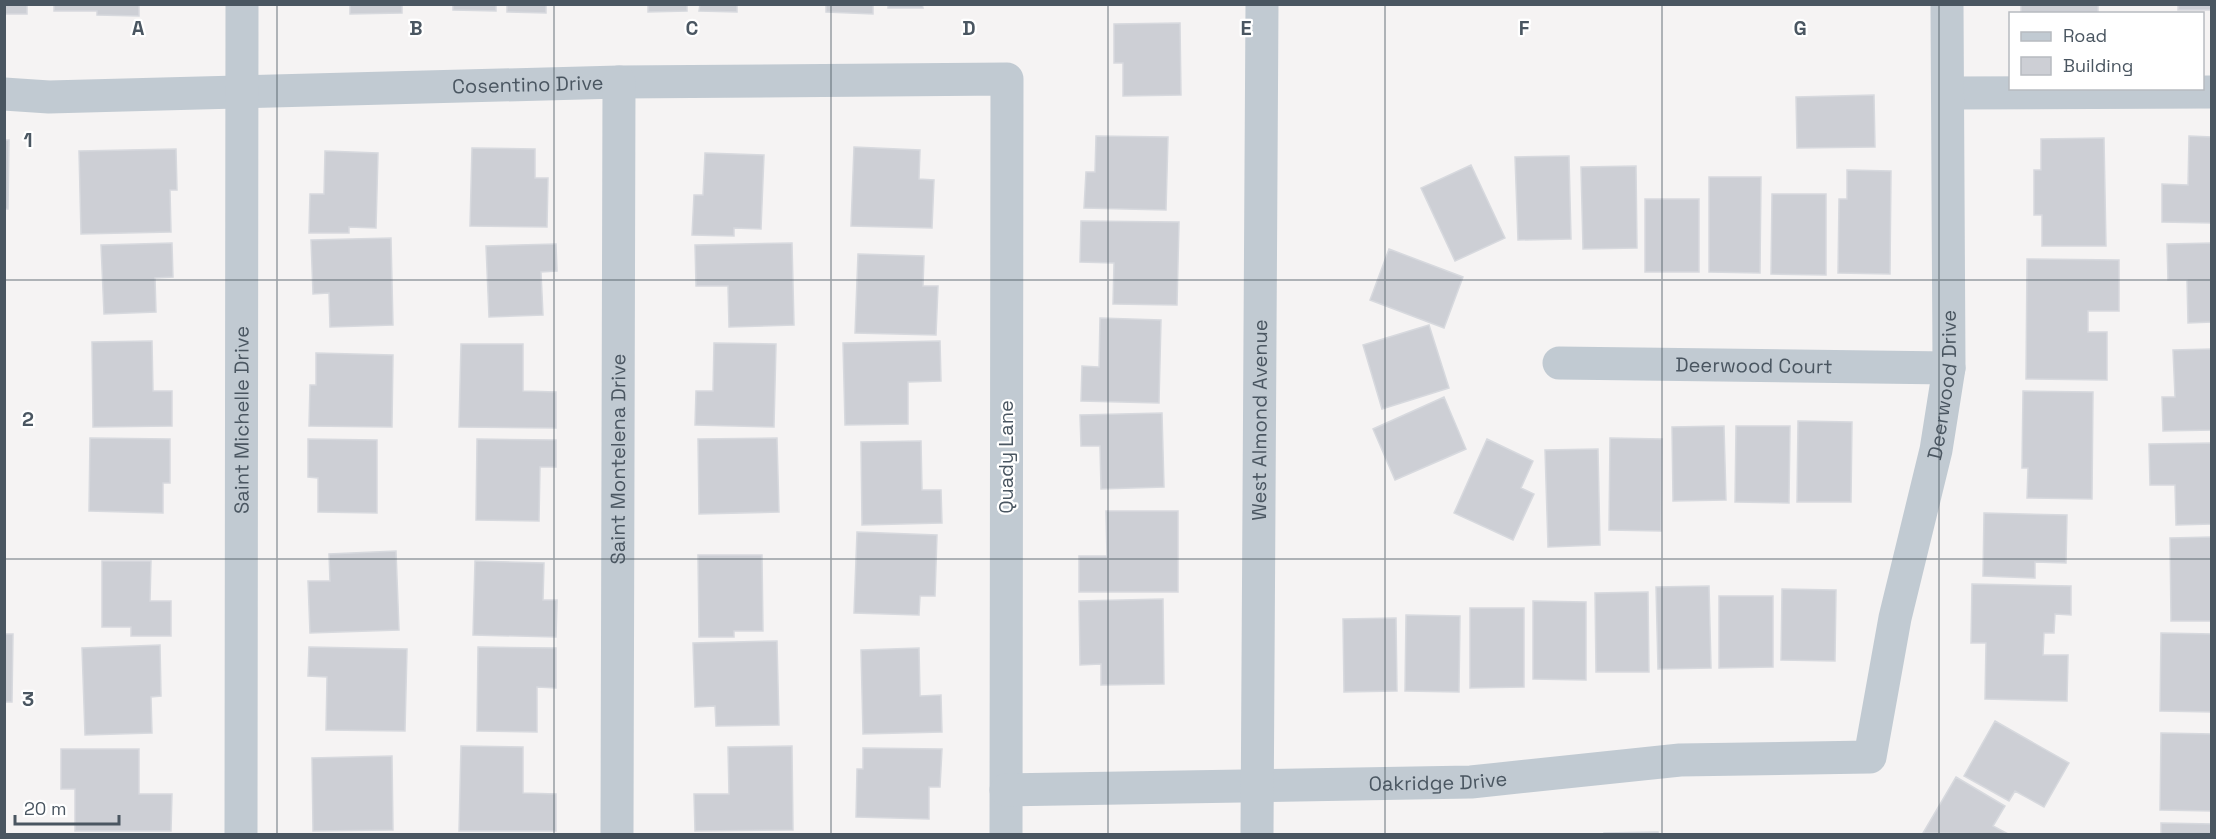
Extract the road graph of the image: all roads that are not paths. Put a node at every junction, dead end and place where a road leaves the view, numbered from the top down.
1 (242, 4) edge
2 (1262, 4) edge
3 (1947, 4) edge
4 (1007, 79) joint
5 (619, 82) junction
6 (2211, 92) edge
7 (241, 93) junction
8 (1948, 93) junction
9 (4, 94) edge
10 (1558, 363) dead end
11 (1949, 368) junction
12 (1870, 757) joint
13 (1257, 784) junction
14 (1006, 789) junction
15 (241, 834) edge
16 (617, 834) edge
17 (1006, 834) edge
18 (1257, 834) edge

1 - 7 street, Saint Michelle Drive
2 - 13 street, West Almond Avenue
3 - 8 street, Deerwood Drive
4 - 5 street, Cosentino Drive
4 - 14 street, Quady Lane
5 - 7 street, Cosentino Drive
5 - 16 street, Saint Montelena Drive
6 - 8 street
7 - 9 street, Cosentino Drive
7 - 15 street, Saint Michelle Drive
8 - 11 street, Deerwood Drive
10 - 11 street, Deerwood Court
11 - 12 street, Deerwood Drive
12 - 13 street, Oakridge Drive
13 - 14 street, Oakridge Drive
13 - 18 street, West Almond Avenue
14 - 17 street, Quady Lane

